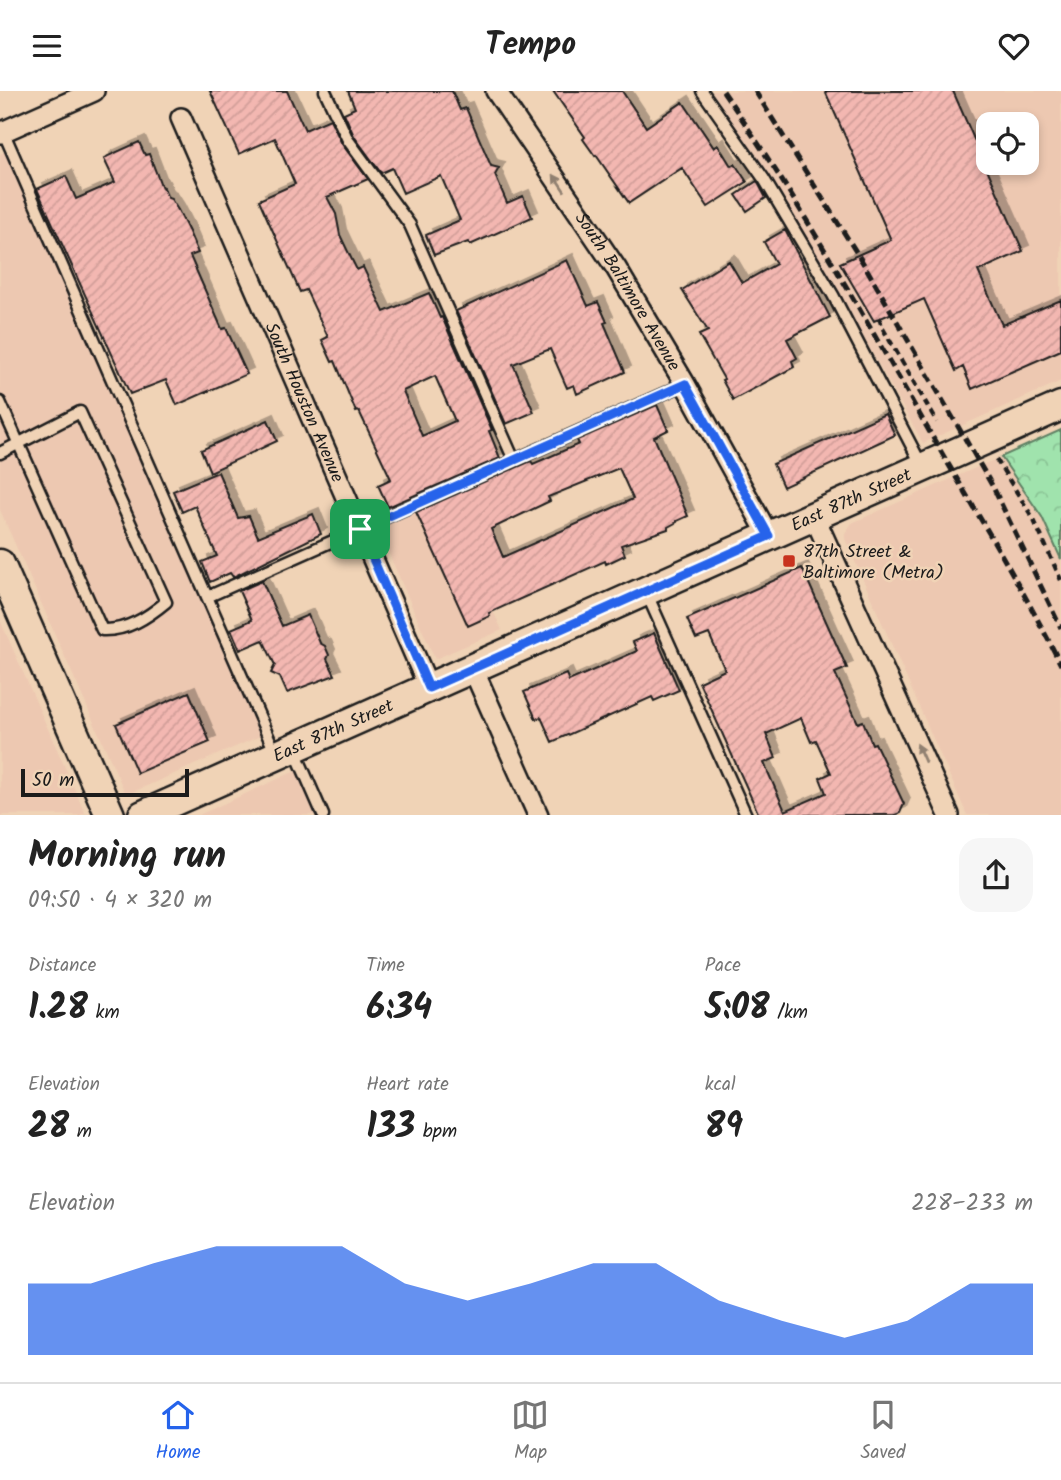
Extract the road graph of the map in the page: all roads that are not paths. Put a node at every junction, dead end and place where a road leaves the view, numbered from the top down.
1 (94, 91) edge
2 (325, 91) edge
3 (496, 91) edge
4 (702, 91) edge
5 (181, 118) dead end
6 (1, 130) edge
7 (685, 384) junction
8 (0, 402) edge
9 (1061, 406) edge
10 (17, 442) junction
11 (0, 453) edge
12 (514, 460) junction
13 (922, 468) junction
14 (814, 516) junction
15 (360, 529) junction
16 (769, 536) junction
17 (0, 564) edge
18 (646, 591) junction
19 (207, 597) junction
20 (473, 669) junction
21 (429, 688) junction
22 (285, 752) junction
23 (110, 815) edge
24 (143, 815) edge
25 (323, 815) edge
26 (538, 815) edge
27 (746, 815) edge
28 (949, 815) edge

1 - 6 street
2 - 12 lane
7 -> 3 street, South Baltimore Avenue
4 - 13 lane
5 - 15 street, South Houston Avenue
6 - 19 lane
7 - 12 lane
7 - 16 street, South Baltimore Avenue
8 - 10 lane
9 - 13 main road, East 87th Street
10 - 10 lane
10 - 11 lane
12 - 15 lane
13 - 14 main road, East 87th Street
14 - 16 main road, East 87th Street
28 -> 14 street
15 - 19 lane
15 - 21 street, South Houston Avenue
16 - 18 main road, East 87th Street
17 - 23 main road
18 - 20 main road, East 87th Street
18 - 27 lane
19 - 22 lane
20 - 21 main road, East 87th Street
20 - 26 street
21 - 22 main road, East 87th Street
22 - 24 main road, East 87th Street
22 - 25 lane

